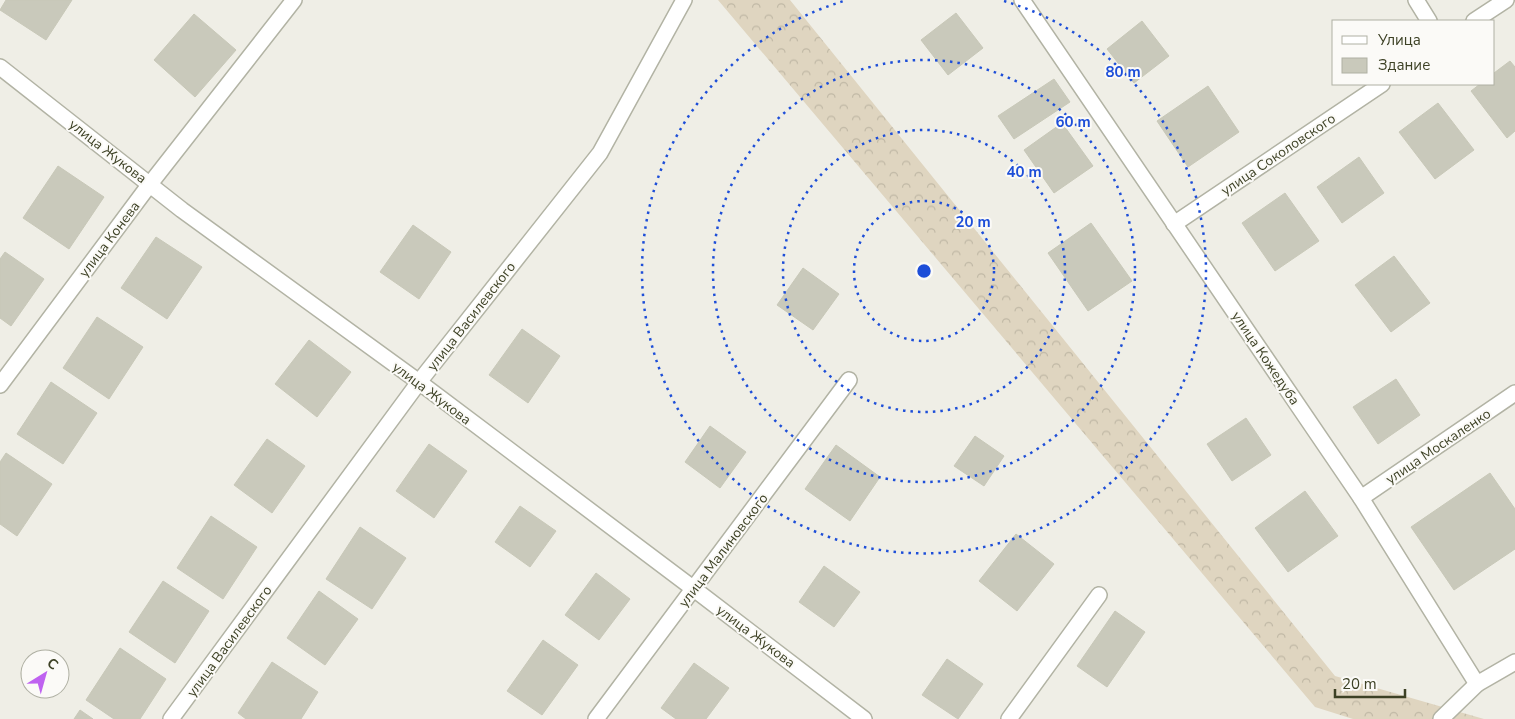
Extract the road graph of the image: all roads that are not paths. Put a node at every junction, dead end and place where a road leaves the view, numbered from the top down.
1 (294, 0) edge
2 (684, 0) edge
3 (1022, 0) edge
4 (1416, 0) edge
5 (1506, 0) edge
6 (1428, 20) edge
7 (1476, 20) edge
8 (0, 67) edge
9 (1381, 85) edge
10 (150, 184) junction
11 (1174, 224) junction
12 (849, 380) dead end
13 (418, 382) junction
14 (0, 385) edge
15 (1515, 394) edge
16 (1361, 498) junction
17 (694, 589) junction
18 (1099, 595) dead end
19 (1515, 662) edge
20 (1476, 684) junction
21 (171, 719) edge
22 (596, 719) edge
23 (864, 719) edge
24 (1009, 719) edge
25 (1441, 719) edge

1 - 10 street, улица Конева
2 - 13 street, улица Василевского
3 - 11 street, улица Кожедуба
4 - 6 street
5 - 7 street
8 - 10 street, улица Жукова
9 - 11 street, улица Соколовского
10 - 13 street, улица Жукова
10 - 14 street, улица Конева
11 - 16 street, улица Кожедуба
12 - 17 street, улица Малиновского
13 - 17 street, улица Жукова
13 - 21 street, улица Василевского
15 - 16 street, улица Москаленко
16 - 20 street, улица Кожедуба
17 - 22 street, улица Малиновского
17 - 23 street, улица Жукова
18 - 24 street
19 - 20 street
20 - 25 street

